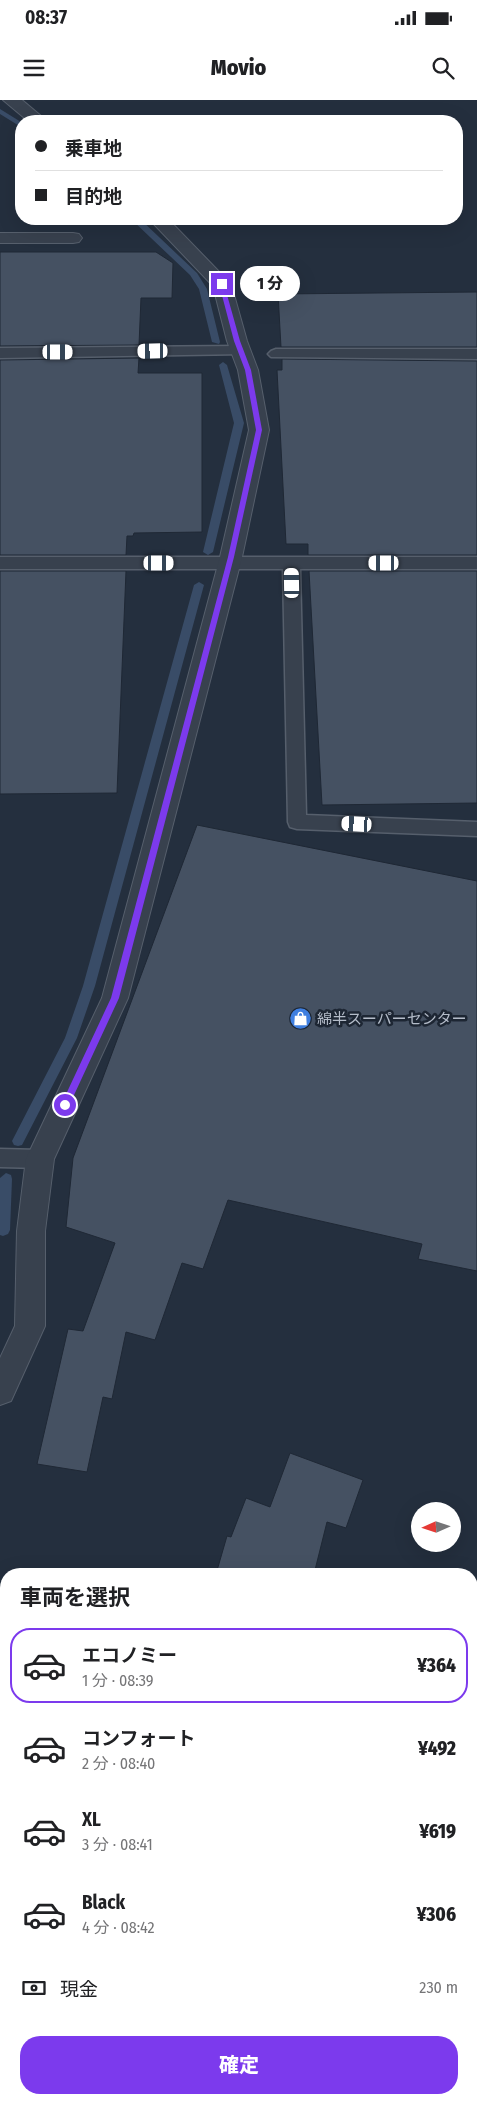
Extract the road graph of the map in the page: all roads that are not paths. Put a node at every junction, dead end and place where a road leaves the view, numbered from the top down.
1 (11, 100) edge
2 (30, 115) edge
3 (164, 225) edge
4 (0, 238) edge
5 (73, 238) dead end
6 (240, 351) junction
7 (0, 353) edge
8 (276, 354) dead end
9 (477, 354) edge
10 (0, 563) edge
11 (229, 563) junction
12 (292, 563) junction
13 (477, 563) edge
14 (477, 829) edge
15 (0, 1158) edge
16 (40, 1159) junction
17 (0, 1391) edge

1 - 2 street
3 - 6 street
4 - 5 street
6 - 7 lane
6 - 11 street
8 - 9 lane
10 - 11 lane
11 - 12 lane
11 - 16 street
12 - 13 lane
12 - 14 lane
15 - 16 lane
16 - 17 street

